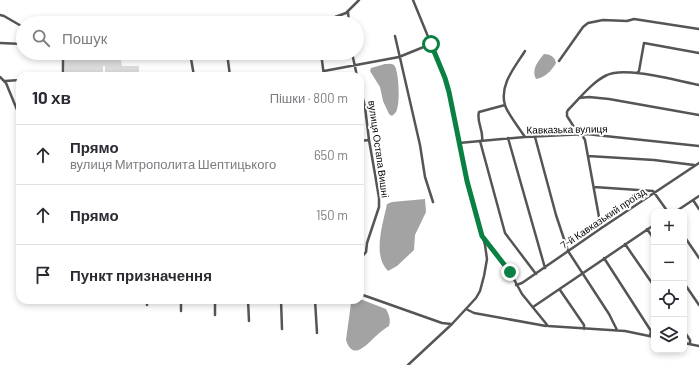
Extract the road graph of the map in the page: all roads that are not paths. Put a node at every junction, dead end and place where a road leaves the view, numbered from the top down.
1 (359, 0) edge
2 (413, 0) edge
3 (348, 12) junction
4 (0, 15) edge
5 (338, 16) edge
6 (348, 16) edge
7 (16, 24) edge
8 (699, 29) edge
9 (395, 36) dead end
10 (0, 43) edge
11 (16, 44) edge
12 (431, 44) junction
13 (525, 50) dead end
14 (699, 53) edge
15 (399, 57) junction
16 (63, 60) edge
17 (191, 60) edge
18 (228, 60) edge
19 (322, 60) edge
20 (353, 60) edge
21 (559, 61) dead end
22 (354, 66) junction
23 (324, 71) joint
24 (63, 72) edge
25 (193, 72) edge
26 (229, 72) edge
27 (356, 72) edge
28 (637, 74) junction
29 (0, 77) edge
30 (16, 80) edge
31 (5, 81) junction
32 (699, 85) edge
33 (579, 98) junction
34 (364, 103) edge
35 (505, 105) junction
36 (16, 107) edge
37 (699, 115) edge
38 (581, 135) junction
39 (525, 137) junction
40 (535, 137) junction
41 (508, 138) junction
42 (369, 140) junction
43 (364, 141) edge
44 (481, 141) junction
45 (459, 142) junction
46 (699, 146) edge
47 (588, 156) junction
48 (699, 163) edge
49 (695, 165) junction
50 (594, 187) junction
51 (655, 192) junction
52 (699, 196) edge
53 (693, 200) junction
54 (433, 202) dead end
55 (666, 209) edge
56 (680, 209) edge
57 (699, 209) edge
58 (651, 227) edge
59 (601, 228) junction
60 (647, 229) junction
61 (651, 235) edge
62 (482, 236) junction
63 (687, 240) edge
64 (625, 244) junction
65 (568, 251) junction
66 (364, 254) edge
67 (604, 258) junction
68 (699, 258) edge
69 (545, 268) junction
70 (582, 273) junction
71 (536, 274) junction
72 (651, 282) edge
73 (516, 285) junction
74 (687, 287) edge
75 (560, 290) junction
76 (364, 295) edge
77 (181, 304) edge
78 (215, 304) edge
79 (248, 304) edge
80 (281, 304) edge
81 (315, 304) edge
82 (699, 305) edge
83 (533, 307) junction
84 (466, 309) junction
85 (181, 310) dead end
86 (215, 315) dead end
87 (249, 321) dead end
88 (452, 324) junction
89 (548, 326) junction
90 (584, 329) junction
91 (282, 330) dead end
92 (617, 330) junction
93 (317, 333) dead end
94 (650, 336) joint
95 (687, 336) edge
96 (687, 344) edge
97 (690, 344) junction
98 (699, 346) edge
99 (408, 365) edge

1 - 3 street
2 - 12 street
3 - 5 street
3 - 6 street
4 - 7 street
8 - 21 street
9 - 15 street
10 - 11 street
12 - 15 street
12 - 45 street
13 - 35 street
14 - 28 street
15 - 22 street
15 - 54 street
16 - 24 street
17 - 25 street
18 - 26 street
19 - 23 street
20 - 22 street
22 - 23 street
22 - 27 street
28 - 32 street
28 - 33 street
29 - 31 street
30 - 31 street
31 - 36 street
33 - 37 street
33 - 38 street
34 - 42 street, вулиця Остапа Вишні
35 - 39 street
35 - 44 street
38 - 40 street, Кавказька вулиця
38 - 46 street, Кавказька вулиця
38 - 47 street
39 - 40 street, Кавказька вулиця
39 - 41 street, Кавказька вулиця
40 - 65 street
41 - 44 street, Кавказька вулиця
41 - 69 street
42 - 43 street
42 - 66 street, вулиця Остапа Вишні
44 - 45 street, Кавказька вулиця
44 - 71 street
45 - 62 street
47 - 49 street
47 - 50 street
48 - 49 street, 7-й Кавказький проїзд
49 - 51 street, 7-й Кавказький проїзд
50 - 51 street
50 - 59 street
51 - 55 street
51 - 59 street, 7-й Кавказький проїзд
52 - 53 street
53 - 56 street
53 - 57 street
58 - 60 street
59 - 65 street, 7-й Кавказький проїзд
60 - 61 street
60 - 64 street
62 - 73 street
62 - 84 street
63 - 68 street
64 - 67 street
64 - 72 street
65 - 69 street, 7-й Кавказький проїзд
65 - 70 street
67 - 70 street
67 - 94 street
69 - 71 street, 7-й Кавказький проїзд
70 - 75 street
70 - 92 street
71 - 73 street, 7-й Кавказький проїзд
73 - 83 street
74 - 82 street
75 - 83 street
75 - 90 street
76 - 88 street
77 - 85 street
78 - 86 street
79 - 87 street
80 - 91 street
81 - 93 street
83 - 89 street
84 - 88 street
84 - 89 street
88 - 99 street
89 - 90 street
90 - 92 street
92 - 94 street
95 - 97 street
96 - 97 street
97 - 98 street

